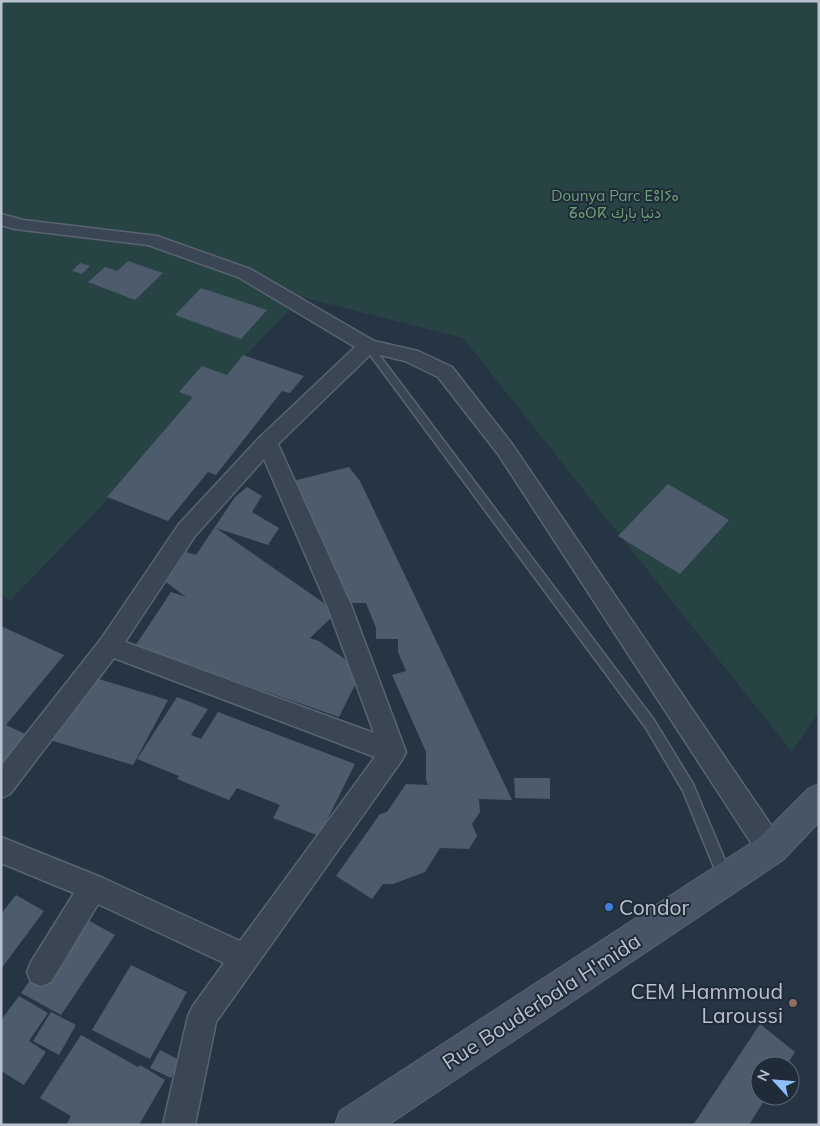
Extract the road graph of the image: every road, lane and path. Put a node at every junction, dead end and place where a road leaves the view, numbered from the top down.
1 (1, 219) edge
2 (368, 346) junction
3 (267, 442) junction
4 (109, 646) junction
5 (393, 752) junction
6 (1, 786) edge
7 (819, 799) edge
8 (771, 849) junction
9 (1, 850) edge
10 (726, 879) junction
11 (94, 886) junction
12 (244, 958) junction
13 (41, 972) dead end
14 (179, 1125) edge
15 (354, 1125) edge

1 - 2 street
2 - 3 street
2 - 8 street
2 - 10 lane
3 - 4 street
3 - 5 street
4 - 5 street
4 - 6 street
5 - 12 street
7 - 8 main road, Rue Bouderbala H'mida
8 - 10 main road, Rue Bouderbala H'mida
9 - 11 street
10 - 15 main road, Rue Bouderbala H'mida
11 - 12 street
11 - 13 street
12 - 14 street

